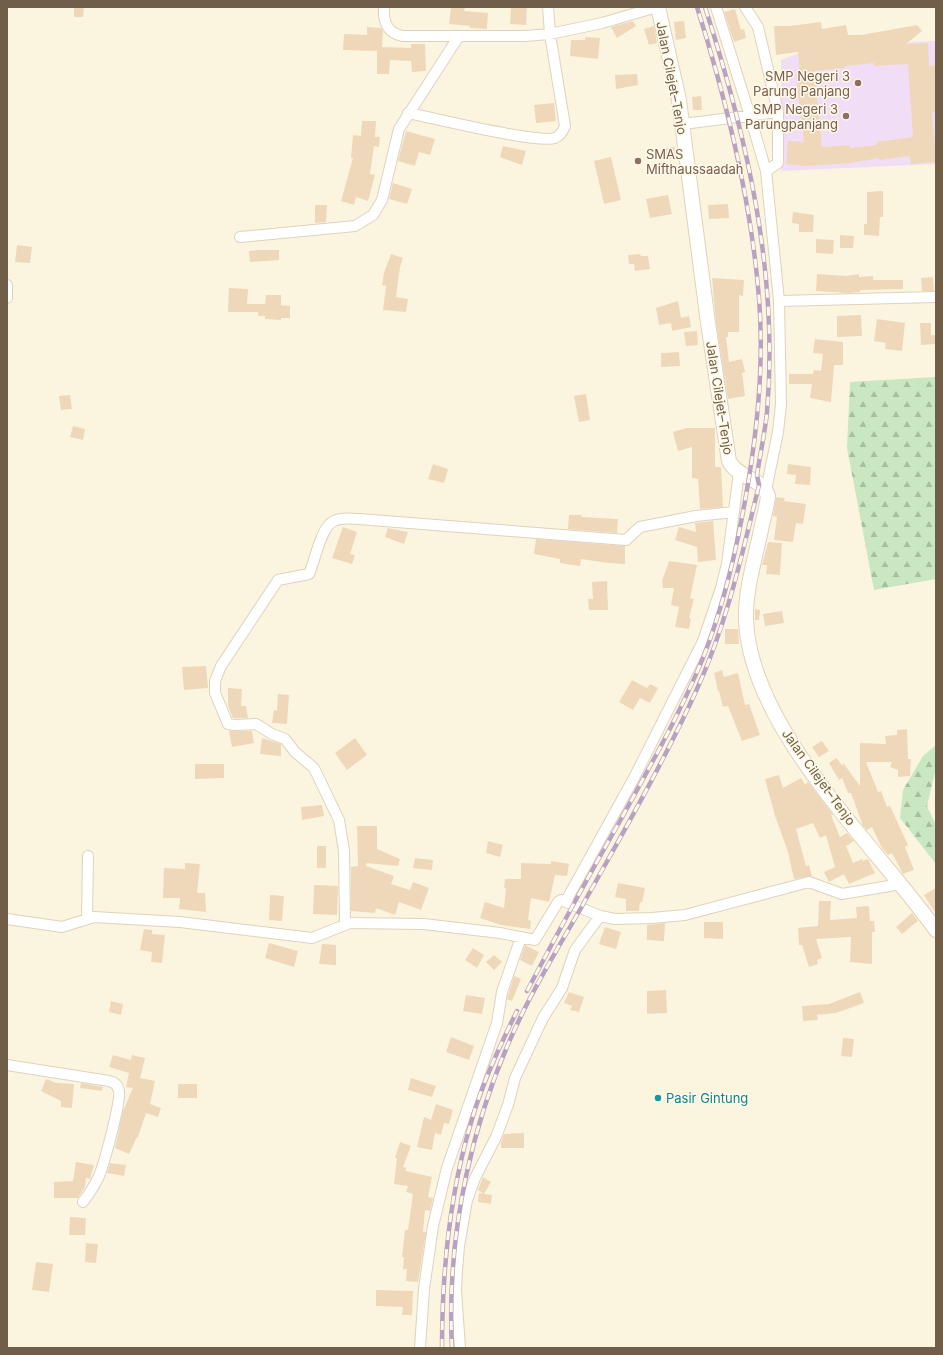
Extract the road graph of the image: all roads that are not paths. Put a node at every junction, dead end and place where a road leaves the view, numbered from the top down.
1 (384, 7) edge
2 (548, 7) edge
3 (657, 7) edge
4 (716, 7) edge
5 (745, 7) edge
6 (550, 34) junction
7 (459, 36) junction
8 (778, 112) junction
9 (408, 113) junction
10 (750, 116) junction
11 (683, 124) junction
12 (766, 171) junction
13 (240, 237) dead end
14 (7, 285) edge
15 (936, 297) edge
16 (7, 298) edge
17 (779, 301) junction
18 (739, 472) junction
19 (766, 490) junction
20 (734, 512) junction
21 (88, 856) dead end
22 (901, 884) junction
23 (566, 901) junction
24 (600, 916) junction
25 (7, 919) edge
26 (87, 920) junction
27 (345, 924) junction
28 (936, 930) edge
29 (521, 937) junction
30 (7, 1065) edge
31 (83, 1202) dead end
32 (420, 1348) edge
33 (460, 1348) edge

1 - 7 street
2 - 6 street
3 - 6 street
3 - 11 main road, Jalan Cilejet–Tenjo
4 - 10 street
5 - 8 street
6 - 7 street
6 - 9 street
7 - 9 street
8 - 10 street
8 - 12 street
9 - 13 street
10 - 11 street
10 - 12 street
11 - 18 main road, Jalan Cilejet–Tenjo
12 - 17 street
14 - 16 street
15 - 17 street
17 - 19 street
18 - 19 main road, Jalan Cilejet–Tenjo
18 - 20 street
19 - 22 main road, Jalan Cilejet–Tenjo
20 - 23 street
20 - 27 street
21 - 26 street
22 - 24 street
22 - 28 main road, Jalan Cilejet–Tenjo
23 - 24 street
23 - 29 street
24 - 33 street
25 - 26 street
26 - 27 street
27 - 29 street
29 - 32 street
30 - 31 street

